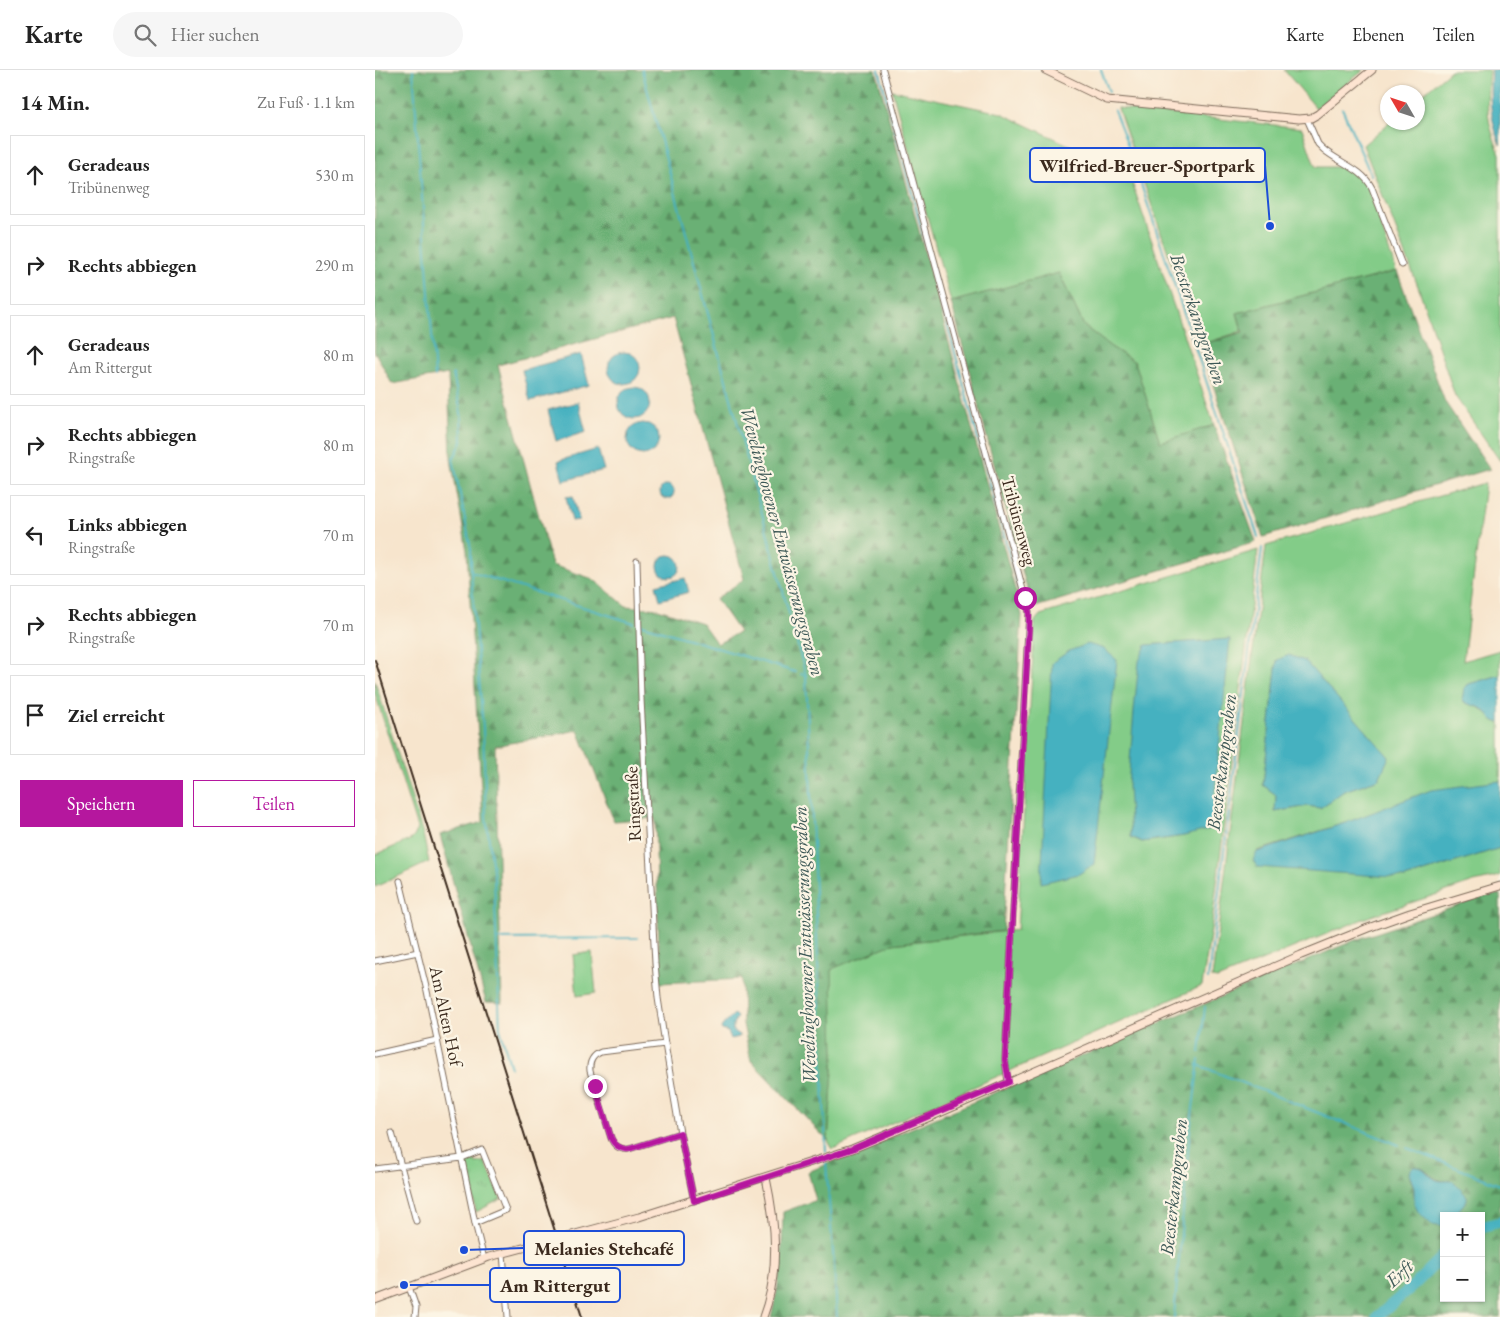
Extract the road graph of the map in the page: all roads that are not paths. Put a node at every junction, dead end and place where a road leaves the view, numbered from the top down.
1 (883, 70) edge
2 (1045, 70) edge
3 (1372, 70) edge
4 (1307, 119) junction
5 (1402, 265) dead end
6 (637, 561) dead end
7 (400, 881) dead end
8 (1500, 886) edge
9 (418, 952) junction
10 (375, 961) edge
11 (437, 1040) junction
12 (665, 1044) junction
13 (375, 1054) edge
14 (1009, 1082) junction
15 (392, 1133) dead end
16 (680, 1133) junction
17 (462, 1158) junction
18 (400, 1167) junction
19 (375, 1169) edge
20 (766, 1178) junction
21 (694, 1201) junction
22 (416, 1221) dead end
23 (475, 1223) junction
24 (503, 1253) junction
25 (484, 1259) junction
26 (409, 1287) junction
27 (375, 1300) edge
28 (415, 1317) edge
29 (508, 1317) edge
30 (763, 1317) edge

1 - 14 street, Tribünenweg
2 - 4 street
3 - 4 street
4 - 5 street
6 - 12 street, Ringstraße
7 - 9 street, Am Alten Hof
8 - 14 street
9 - 10 street
9 - 11 street, Am Alten Hof
11 - 13 street
11 - 17 street, Am Alten Hof
12 - 16 street, Ringstraße
12 - 16 street
14 - 20 street
15 - 18 street
16 - 21 street, Ringstraße
17 - 18 street
17 - 23 street, Am Alten Hof
17 - 23 street
18 - 19 street
18 - 22 street
20 - 21 street
20 - 30 street
21 - 24 street
23 - 25 street, Am Alten Hof
24 - 25 street
24 - 29 street
25 - 26 street
26 - 27 street
26 - 28 street

